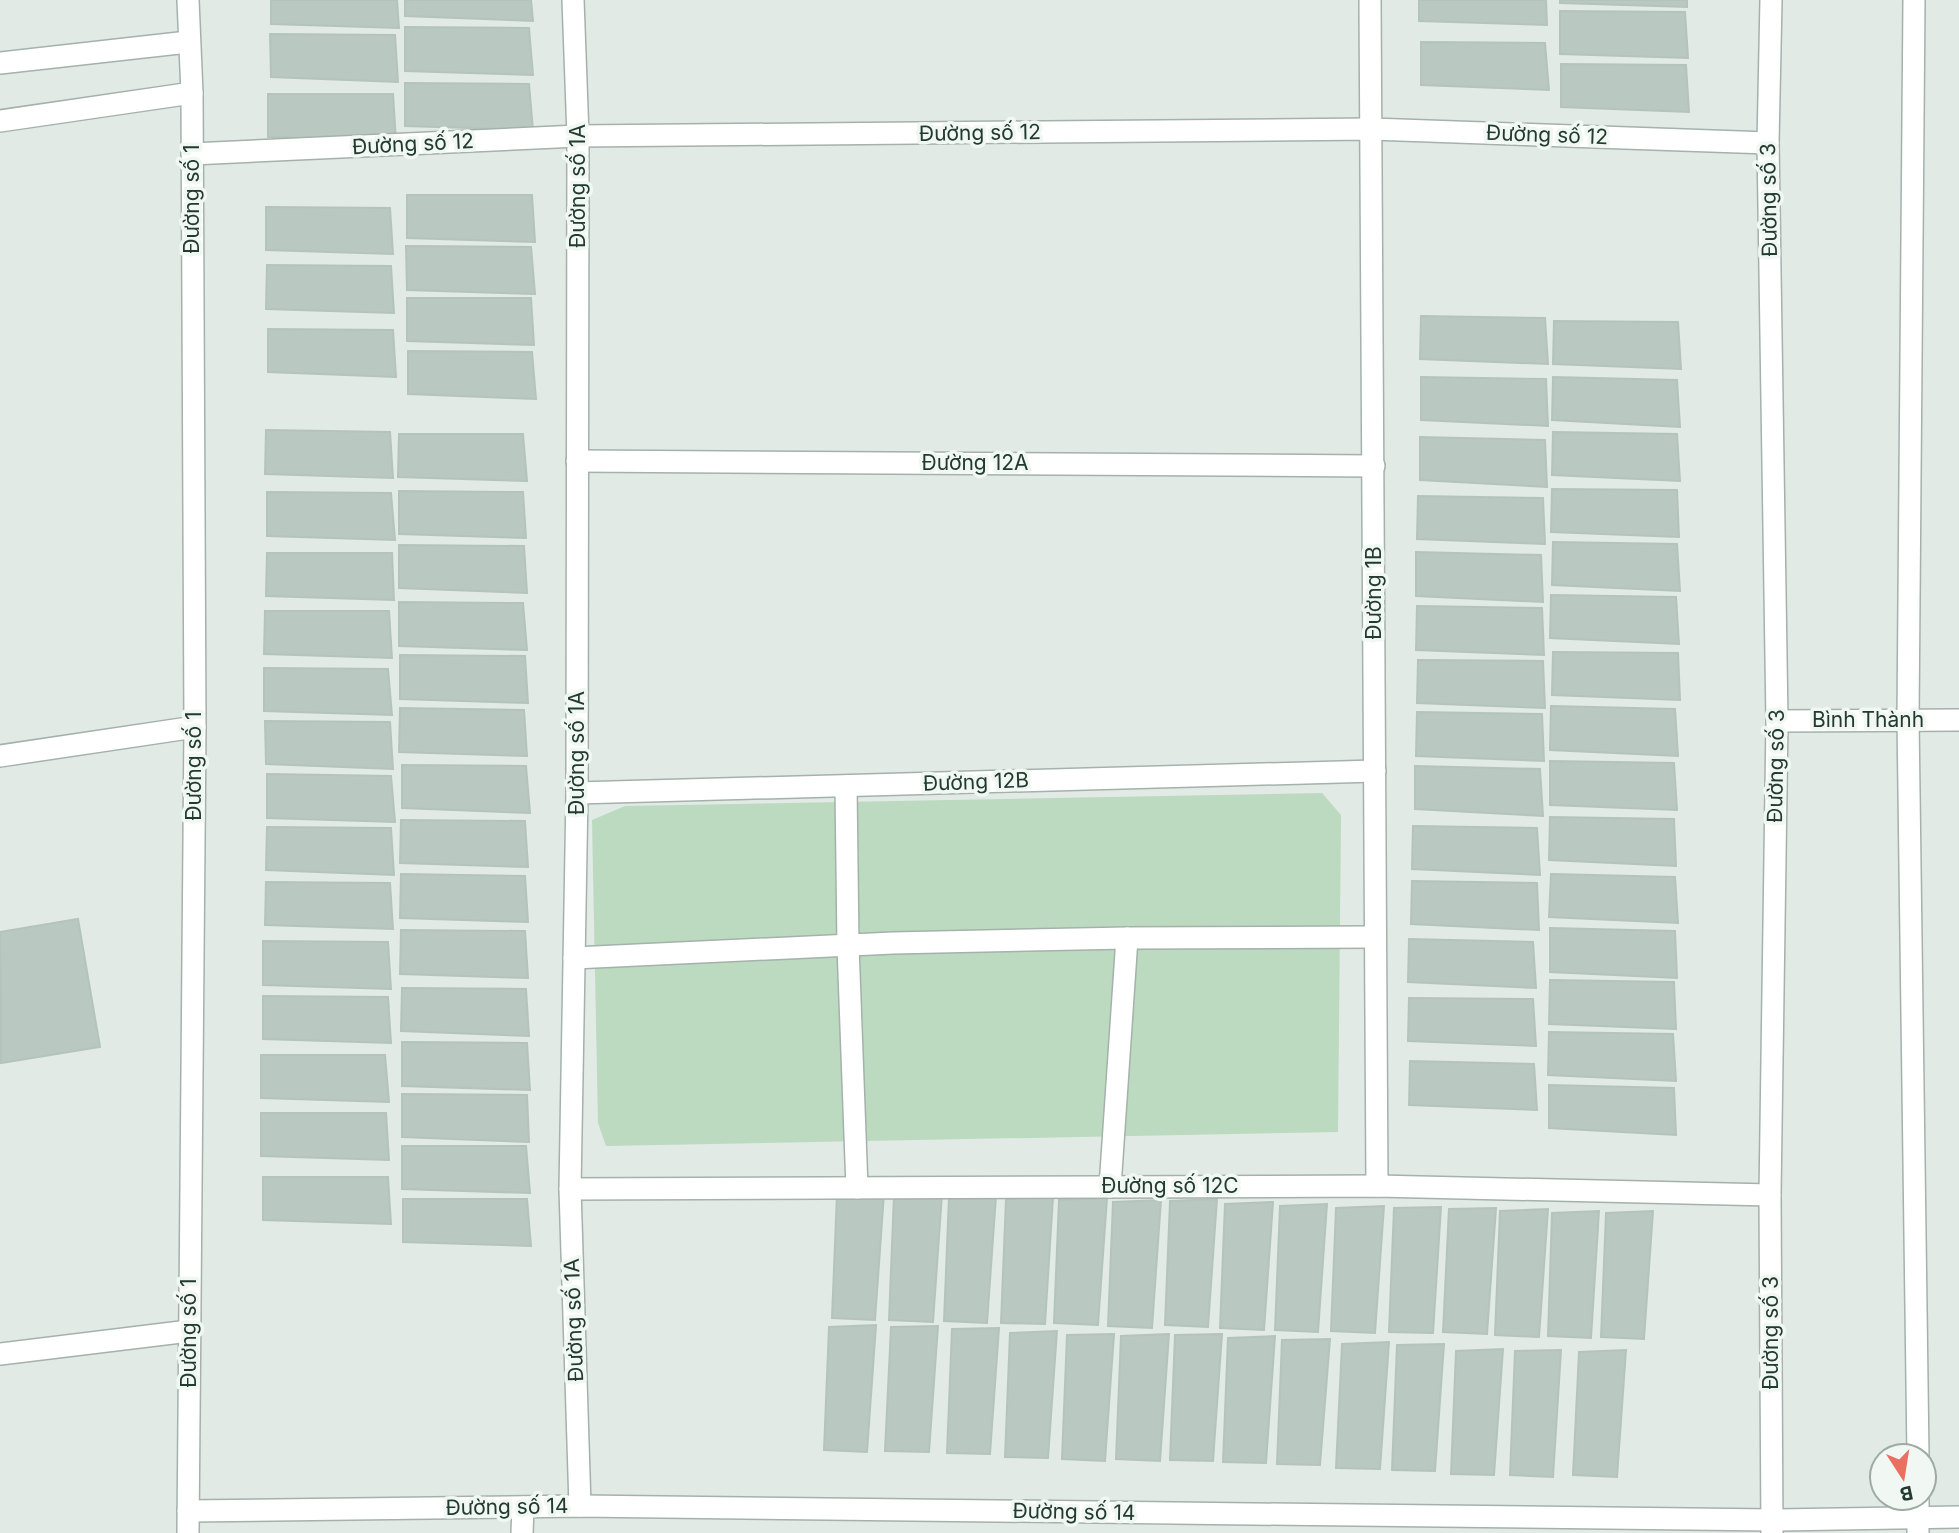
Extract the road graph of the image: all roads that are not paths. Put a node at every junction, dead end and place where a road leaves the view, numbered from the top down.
1 (188, 0) edge
2 (573, 0) edge
3 (1370, 0) edge
4 (1771, 0) edge
5 (1914, 0) edge
6 (188, 42) junction
7 (0, 63) edge
8 (192, 93) junction
9 (0, 121) edge
10 (1372, 129) junction
11 (578, 136) junction
12 (1768, 143) junction
13 (192, 154) junction
14 (577, 461) junction
15 (1374, 466) junction
16 (1909, 719) junction
17 (1959, 720) edge
18 (1777, 721) junction
19 (195, 727) junction
20 (0, 756) edge
21 (1374, 771) junction
22 (846, 786) junction
23 (577, 793) junction
24 (1376, 937) junction
25 (1127, 938) junction
26 (848, 946) junction
27 (575, 958) junction
28 (1377, 1186) junction
29 (1110, 1187) junction
30 (857, 1188) junction
31 (570, 1189) junction
32 (1770, 1195) junction
33 (189, 1331) junction
34 (0, 1354) edge
35 (1918, 1442) edge
36 (580, 1506) junction
37 (523, 1507) junction
38 (188, 1511) junction
39 (1918, 1516) edge
40 (1959, 1517) edge
41 (1772, 1527) edge
42 (188, 1533) edge
43 (522, 1533) edge

1 - 6 street, Đường số 1
2 - 11 street, Đường số 1A
3 - 10 street, Đường 1B
4 - 12 street, Đường số 3
5 - 16 street
6 - 7 street
6 - 8 street, Đường số 1
8 - 9 street
8 - 13 street, Đường số 1
10 - 11 street, Đường số 12
10 - 12 street, Đường số 12
10 - 15 street, Đường 1B
11 - 13 street, Đường số 12
11 - 14 street, Đường số 1A
12 - 18 street, Đường số 3
13 - 19 street, Đường số 1
14 - 15 street, Đường 12A
14 - 23 street, Đường số 1A
15 - 21 street, Đường 1B
16 - 17 street, Bình Thành
16 - 18 street, Bình Thành
16 - 35 street
18 - 32 street, Đường số 3
19 - 20 street
19 - 33 street, Đường số 1
21 - 22 street, Đường 12B
21 - 24 street, Đường 1B
22 - 23 street, Đường 12B
22 - 26 street
23 - 27 street, Đường số 1A
24 - 25 street
24 - 28 street, Đường 1B
25 - 26 street
25 - 29 street
26 - 27 street
26 - 30 street
27 - 31 street, Đường số 1A
28 - 29 street, Đường số 12C
28 - 32 street, Đường số 12C
29 - 30 street, Đường số 12C
30 - 31 street, Đường số 12C
31 - 36 street, Đường số 1A
32 - 41 street, Đường số 3
33 - 34 street
33 - 38 street, Đường số 1
36 - 37 street, Đường số 14
36 - 41 street, Đường số 14
37 - 38 street, Đường số 14
37 - 43 street
38 - 42 street, Đường số 1
39 - 40 street, Đường số 14
39 - 41 street, Đường số 14

